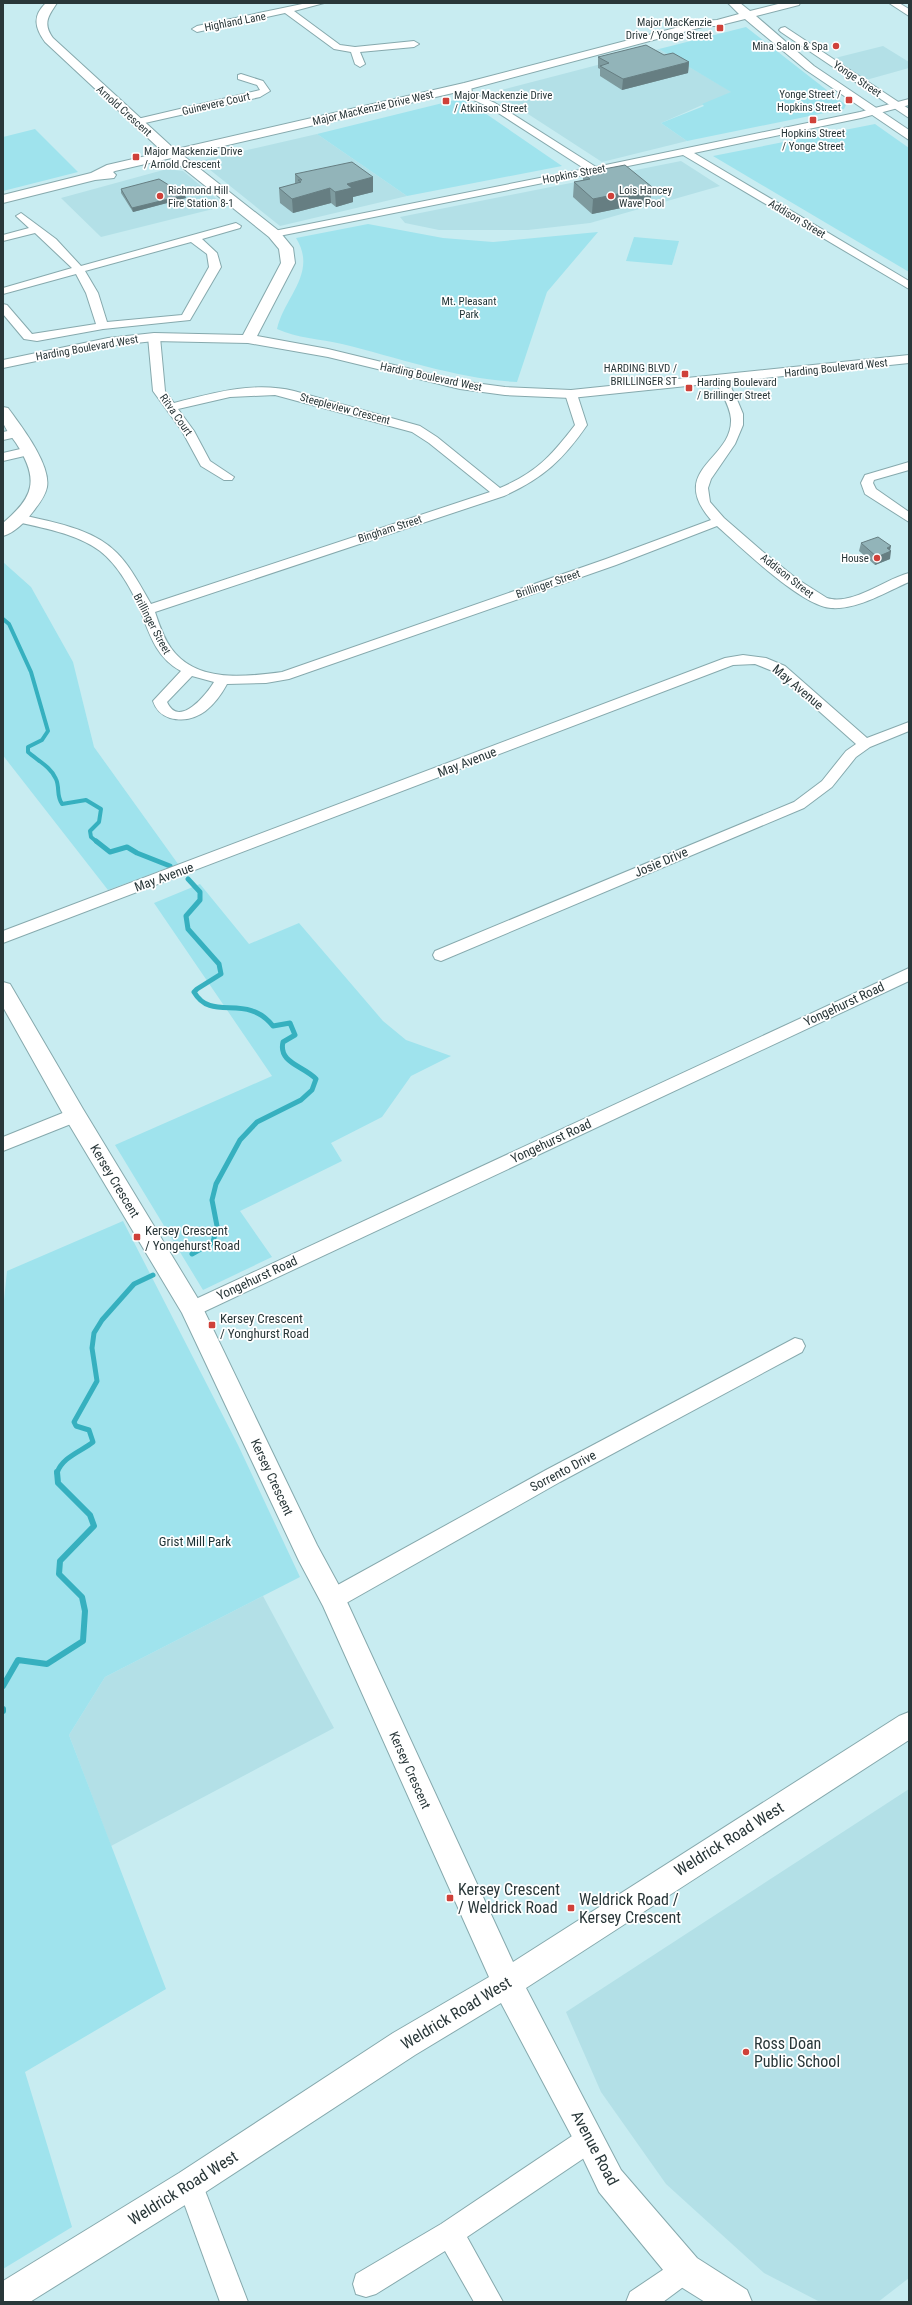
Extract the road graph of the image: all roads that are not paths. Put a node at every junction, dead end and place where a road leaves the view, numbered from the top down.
1 (52, 3) edge
2 (320, 3) edge
3 (733, 3) edge
4 (773, 3) edge
5 (795, 3) edge
6 (893, 3) edge
7 (750, 10) edge
8 (288, 11) junction
9 (909, 13) edge
10 (197, 29) dead end
11 (414, 44) dead end
12 (354, 50) junction
13 (360, 64) dead end
14 (241, 77) dead end
15 (466, 86) junction
16 (909, 102) edge
17 (896, 106) junction
18 (874, 112) junction
19 (909, 114) edge
20 (136, 122) junction
21 (909, 136) edge
22 (685, 152) junction
23 (177, 157) junction
24 (594, 170) junction
25 (3, 199) edge
26 (21, 216) dead end
27 (236, 226) dead end
28 (37, 229) junction
29 (274, 234) junction
30 (192, 237) junction
31 (3, 238) edge
32 (79, 271) junction
33 (909, 286) edge
34 (3, 291) edge
35 (3, 306) edge
36 (103, 326) junction
37 (154, 337) junction
38 (248, 340) junction
39 (909, 359) edge
40 (3, 364) edge
41 (721, 379) junction
42 (571, 394) junction
43 (170, 406) junction
44 (3, 411) edge
45 (10, 434) edge
46 (29, 451) junction
47 (3, 457) edge
48 (909, 466) edge
49 (228, 477) dead end
50 (499, 493) junction
51 (18, 518) junction
52 (909, 518) edge
53 (719, 522) junction
54 (3, 531) edge
55 (909, 577) edge
56 (147, 610) junction
57 (189, 671) junction
58 (222, 681) junction
59 (909, 726) edge
60 (865, 744) junction
61 (3, 937) edge
62 (441, 955) dead end
63 (909, 974) edge
64 (3, 989) edge
65 (75, 1115) junction
66 (3, 1144) edge
67 (192, 1308) junction
68 (795, 1346) dead end
69 (333, 1599) junction
70 (909, 1726) edge
71 (507, 1983) junction
72 (590, 2139) junction
73 (190, 2184) junction
74 (450, 2233) junction
75 (685, 2270) junction
76 (366, 2284) dead end
77 (3, 2300) edge
78 (234, 2302) edge
79 (489, 2302) edge
80 (640, 2302) edge
81 (735, 2302) edge

1 - 20 street, Arnold Crescent
2 - 8 street, Highland Lane
3 - 7 street, Yonge Street
4 - 7 street
5 - 7 street
6 - 9 street
7 - 15 street, Major MacKenzie Drive West
7 - 17 street, Yonge Street
7 - 18 street, Yonge Street
8 - 10 street, Highland Lane
8 - 12 street
11 - 12 street
12 - 13 street
14 - 20 street, Guinevere Court
15 - 23 street, Major MacKenzie Drive West
15 - 24 street
16 - 17 street, Hopkins Street
17 - 18 street, Hopkins Street
17 - 19 street, Yonge Street
18 - 21 street, Yonge Street
18 - 22 street, Hopkins Street
20 - 23 street, Arnold Crescent
22 - 24 street, Hopkins Street
22 - 33 street, Addison Street
23 - 25 street, Major MacKenzie Drive West
23 - 29 street, Arnold Crescent
24 - 29 street, Hopkins Street
26 - 28 street, Harding Boulevard West
27 - 30 street
28 - 31 street
28 - 32 street, Harding Boulevard West
29 - 38 street, Arnold Crescent
30 - 32 street
30 - 36 street, Harding Boulevard West
32 - 34 street
32 - 36 street, Harding Boulevard West
35 - 36 street, Harding Boulevard West
37 - 38 street, Harding Boulevard West
37 - 40 street, Harding Boulevard West
37 - 43 street, Ritva Court
38 - 42 street, Harding Boulevard West
39 - 41 street, Harding Boulevard West
41 - 42 street, Harding Boulevard West
41 - 53 street
42 - 50 street, Bingham Street
43 - 49 street, Ritva Court
43 - 50 street, Steepleview Crescent
44 - 45 street
45 - 46 street
46 - 47 street
46 - 51 street
48 - 52 street
50 - 56 street, Bingham Street
51 - 54 street
51 - 56 street, Brillinger Street
53 - 55 street, Addison Street
53 - 58 street, Brillinger Street
56 - 57 street, Brillinger Street
57 - 58 street, Brillinger Street
57 - 58 street
59 - 60 street
60 - 61 street, May Avenue
60 - 62 street, Josie Drive
63 - 67 street, Yongehurst Road
64 - 65 street, Kersey Crescent
65 - 66 street
65 - 67 street, Kersey Crescent
67 - 69 street, Kersey Crescent
68 - 69 street, Sorrento Drive
69 - 71 street, Kersey Crescent
70 - 71 street, Weldrick Road West
71 - 72 street, Avenue Road
71 - 73 street, Weldrick Road West
72 - 74 street
72 - 75 street, Avenue Road
73 - 77 street, Weldrick Road West
73 - 78 street
74 - 76 street
74 - 79 street
75 - 80 street
75 - 81 street, Avenue Road

